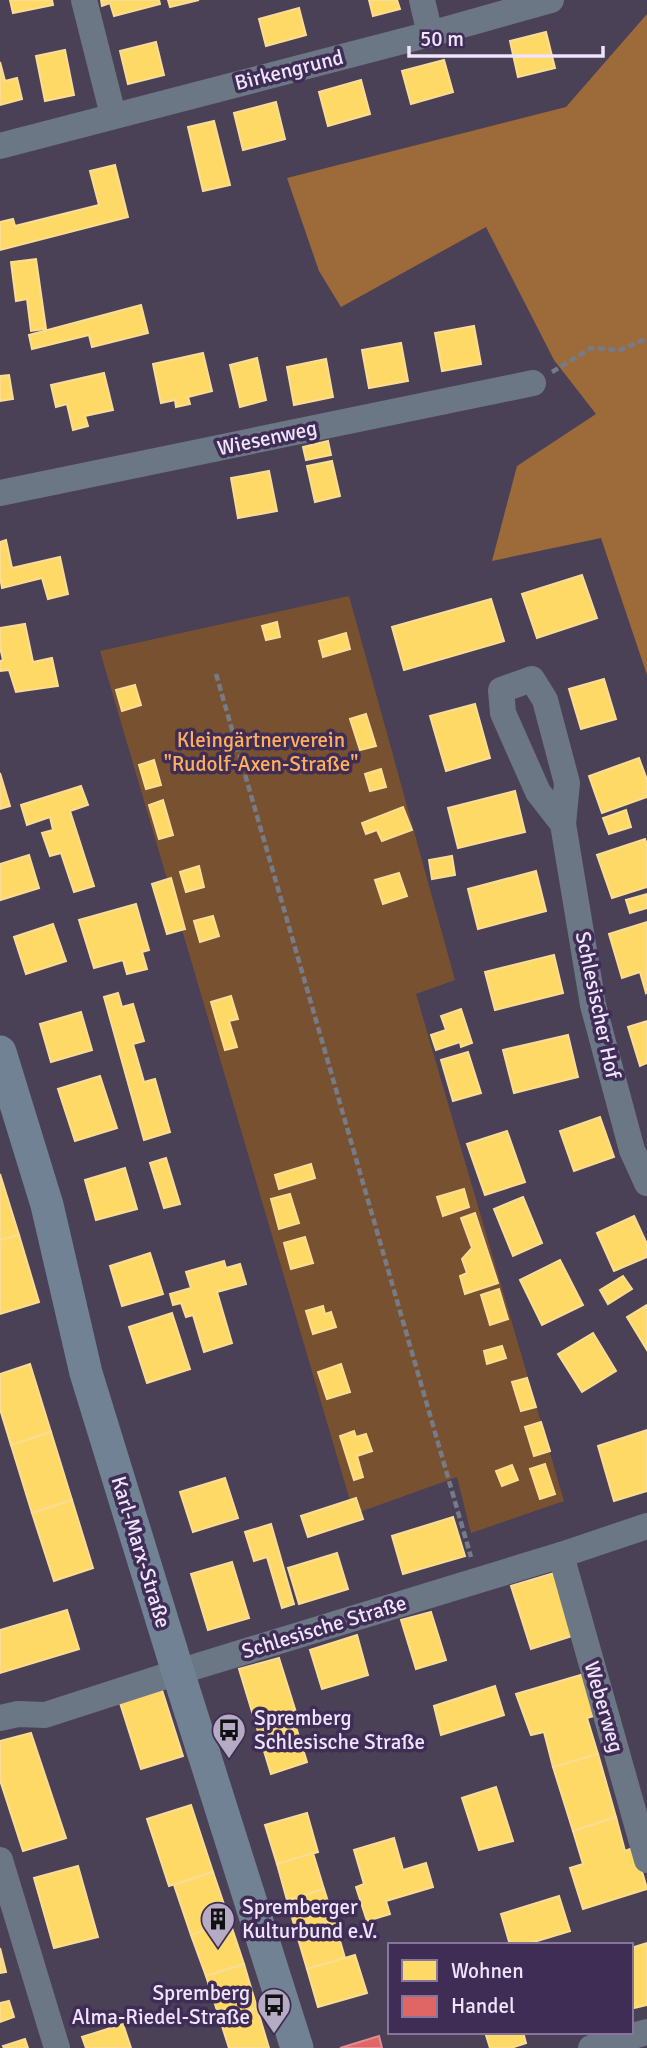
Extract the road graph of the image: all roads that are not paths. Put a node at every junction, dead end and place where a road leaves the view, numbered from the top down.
1 (84, 0) edge
2 (422, 0) edge
3 (551, 0) edge
4 (430, 34) junction
5 (113, 115) junction
6 (0, 146) edge
7 (533, 383) road end
8 (0, 493) edge
9 (563, 824) junction
10 (0, 1052) edge
11 (10, 1121) edge
12 (647, 1183) edge
13 (647, 1526) edge
14 (561, 1555) junction
15 (178, 1672) junction
16 (0, 1718) edge
17 (0, 1860) edge
18 (647, 1860) edge
19 (647, 2032) edge
20 (57, 2048) edge
21 (297, 2048) edge
22 (591, 2048) edge

1 - 5 street
2 - 4 street
3 - 4 street, Birkengrund
4 - 5 street, Birkengrund
5 - 6 street, Birkengrund
7 - 8 street, Wiesenweg
9 - 9 street, Schlesischer Hof
9 - 12 street, Schlesischer Hof
10 - 11 main road, Karl-Marx-Straße
11 - 15 main road, Karl-Marx-Straße
13 - 14 street, Schlesische Straße
14 - 15 street, Schlesische Straße
14 - 18 street, Weberweg
15 - 16 street, Schlesische Straße
15 - 21 main road, Karl-Marx-Straße
17 - 20 street
19 - 22 street

